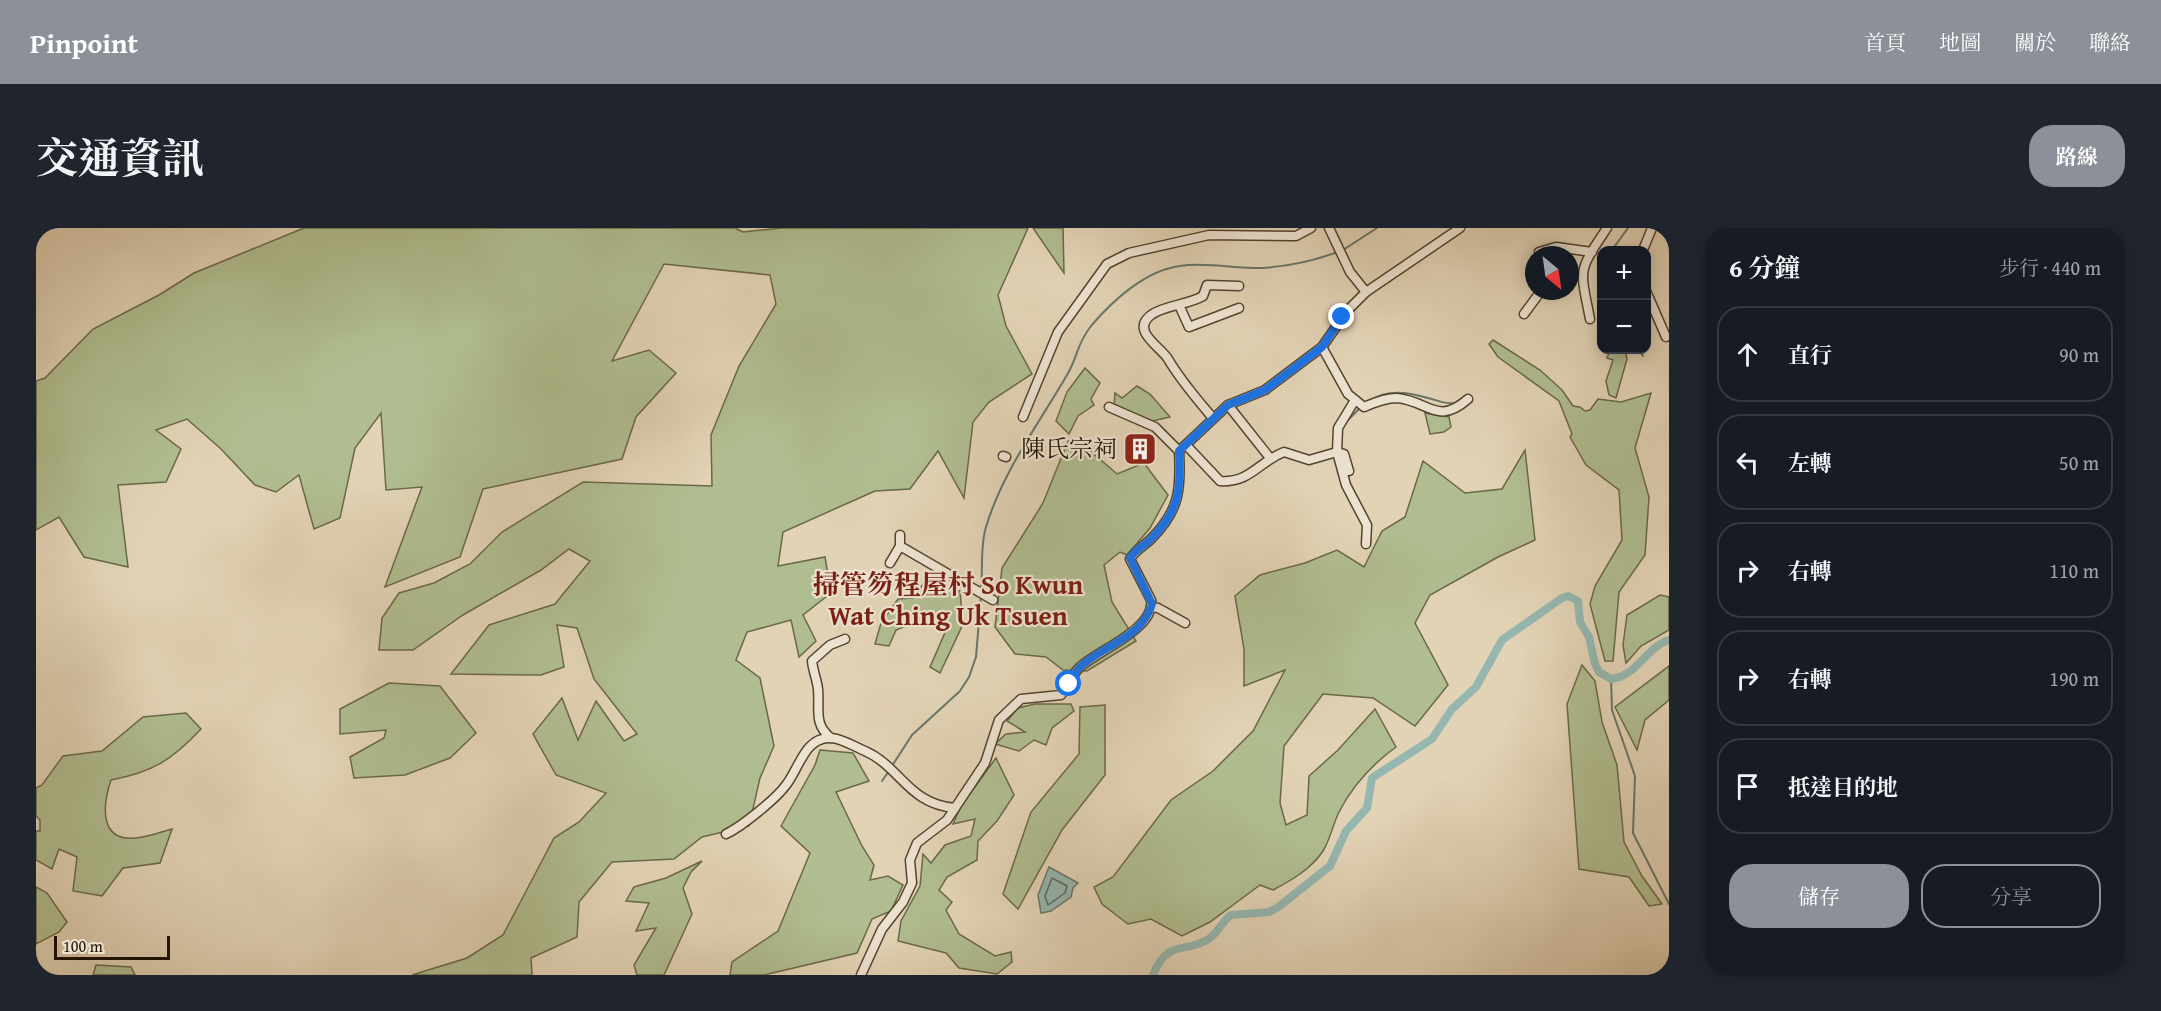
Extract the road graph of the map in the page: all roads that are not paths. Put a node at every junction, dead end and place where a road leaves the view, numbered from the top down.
1 (1311, 228) edge
2 (1460, 228) edge
3 (1607, 228) edge
4 (1652, 228) edge
5 (1331, 232) edge
6 (1645, 246) edge
7 (1579, 250) edge
8 (1592, 252) junction
9 (1239, 286) dead end
10 (1366, 292) junction
11 (1534, 300) edge
12 (1651, 300) edge
13 (1179, 305) junction
14 (1239, 308) dead end
15 (1524, 314) dead end
16 (1590, 319) dead end
17 (1666, 337) dead end
18 (1322, 347) junction
19 (1468, 399) dead end
20 (1360, 404) junction
21 (1228, 405) junction
22 (1109, 407) dead end
23 (1023, 417) dead end
24 (1212, 417) junction
25 (1183, 448) junction
26 (1340, 452) junction
27 (1270, 458) junction
28 (1349, 471) dead end
29 (900, 535) dead end
30 (1366, 544) dead end
31 (900, 546) junction
32 (890, 563) dead end
33 (990, 599) dead end
34 (1151, 608) junction
35 (1185, 623) dead end
36 (844, 639) dead end
37 (831, 738) junction
38 (955, 808) junction
39 (726, 834) dead end
40 (861, 975) edge

1 - 23 street
2 - 10 street
3 - 8 street
4 - 6 street
5 - 10 street
7 - 8 street
8 - 16 street
9 - 13 street
10 - 18 street
11 - 15 street
12 - 17 street
13 - 14 street
13 - 24 street
18 - 20 street
18 - 21 street
19 - 20 street
20 - 26 street
21 - 24 street
21 - 27 street
22 - 25 street
24 - 25 street
25 - 27 street
25 - 34 street
26 - 27 street
26 - 28 street
26 - 30 street
29 - 31 street
31 - 32 street
31 - 33 street
34 - 35 street
34 - 38 street
36 - 37 street
37 - 38 street
37 - 39 street
38 - 40 street

